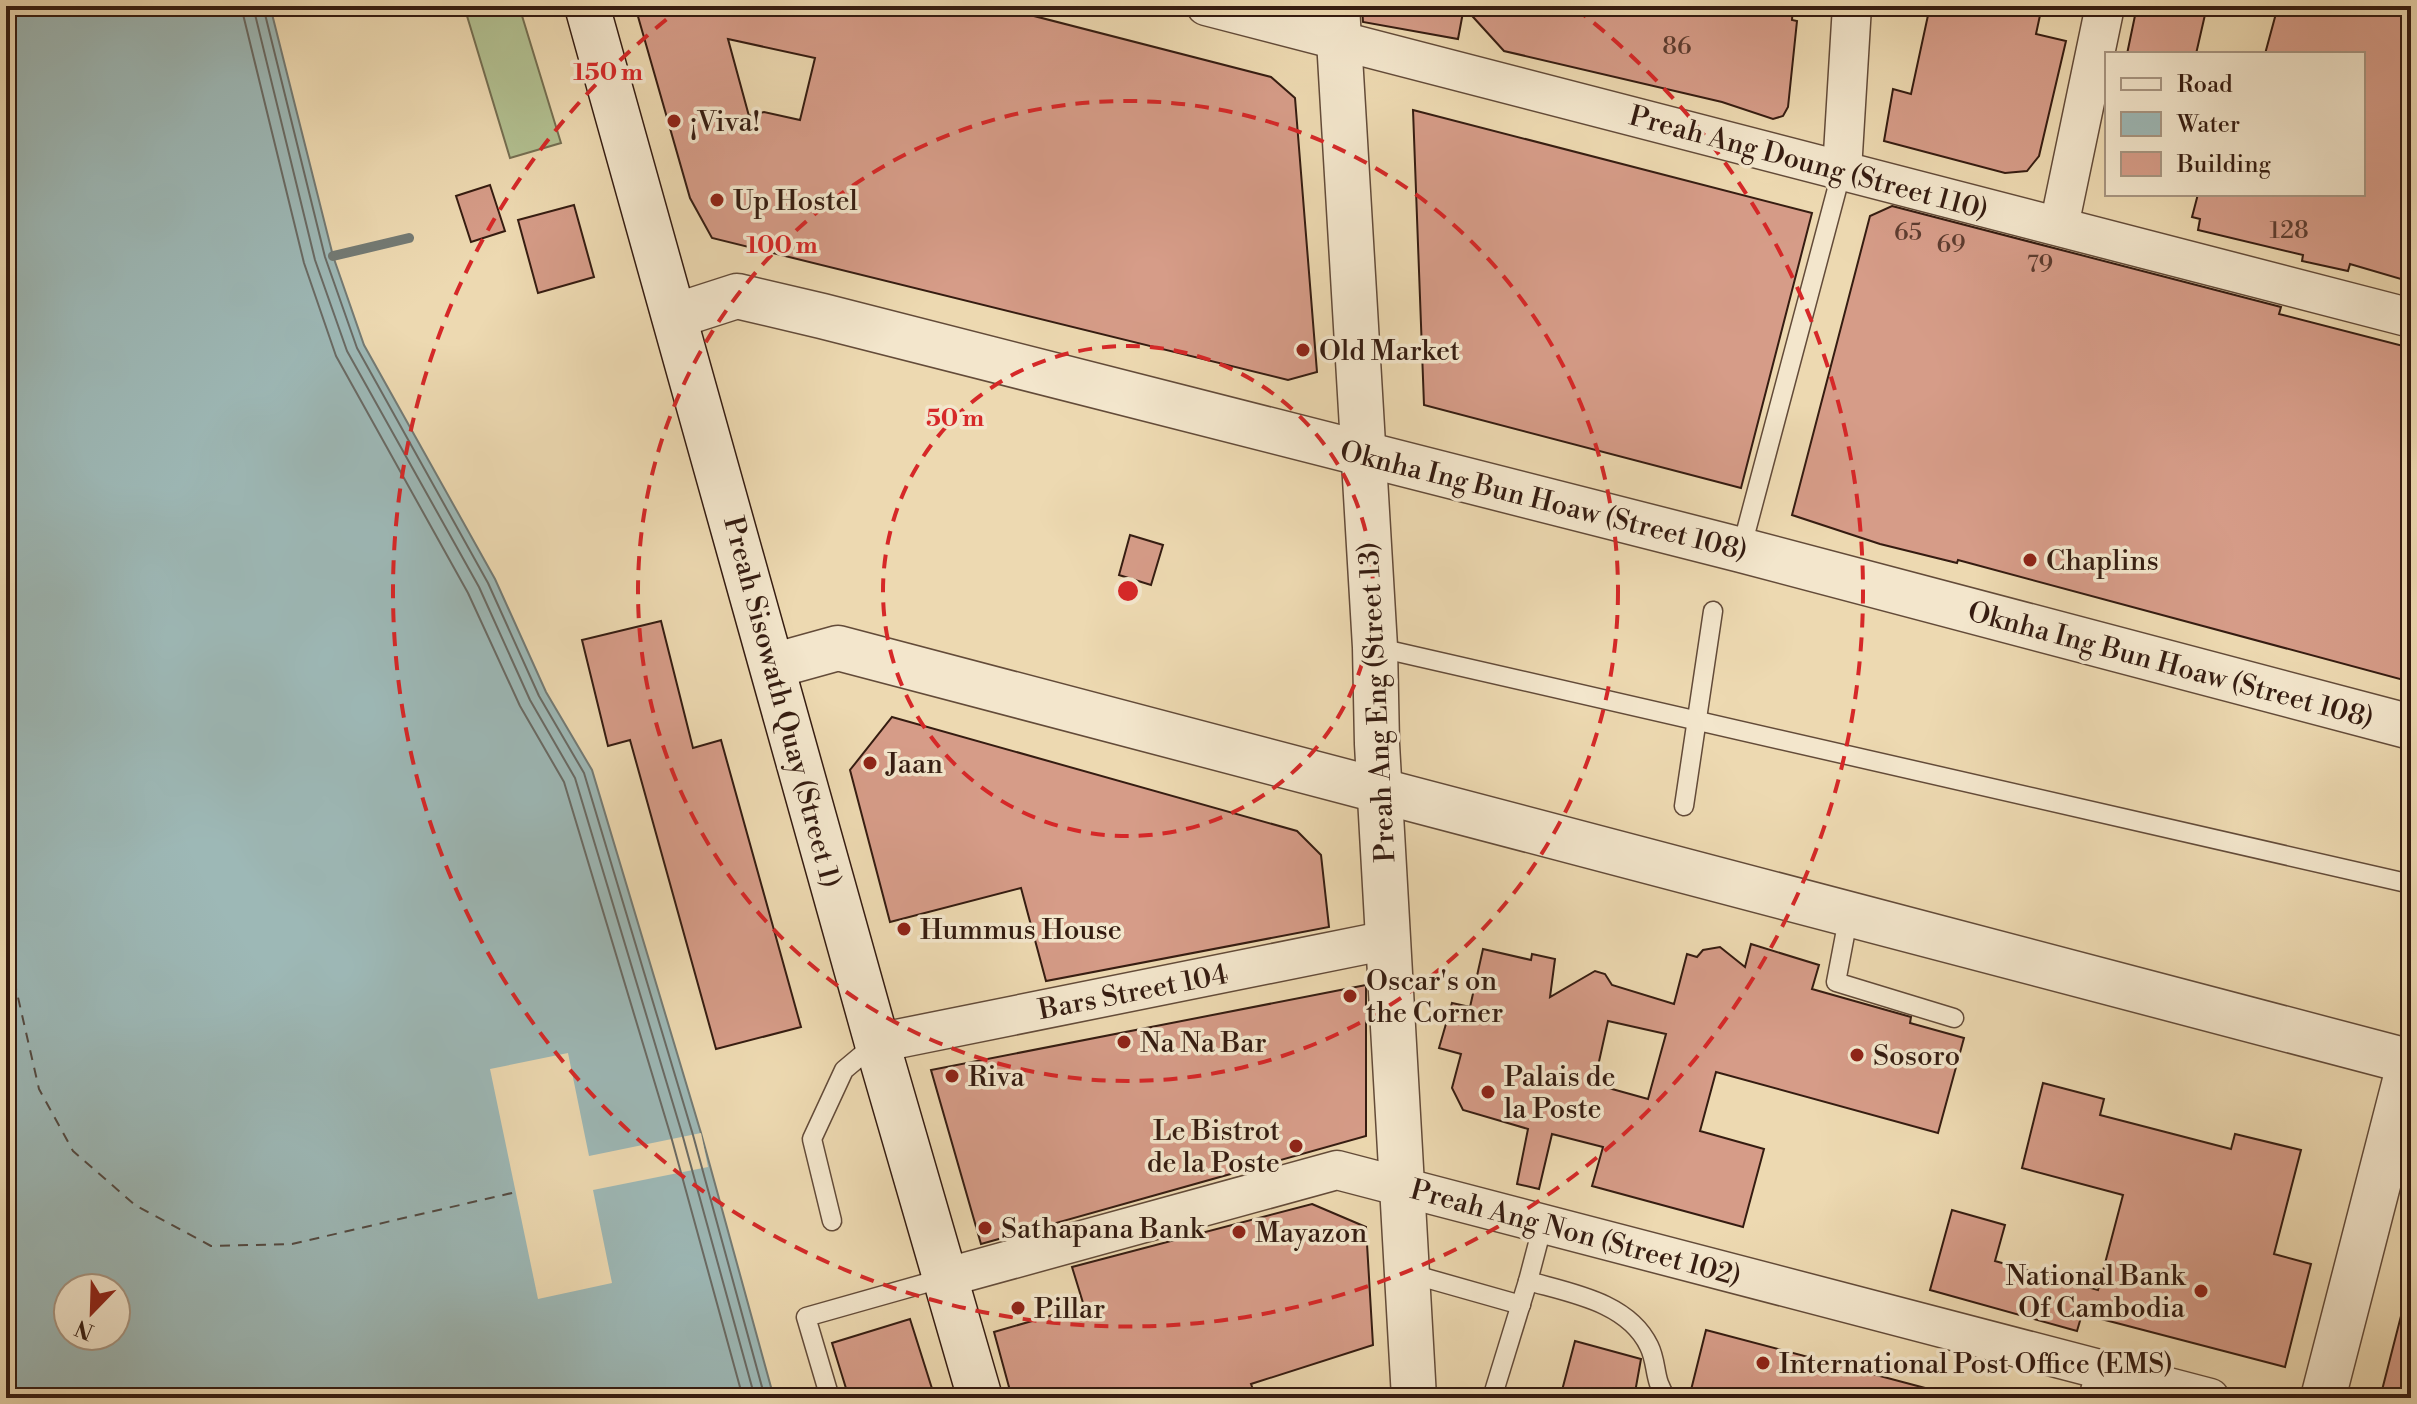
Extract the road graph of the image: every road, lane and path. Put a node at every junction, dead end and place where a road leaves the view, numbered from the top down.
1 (587, 6) edge
2 (1206, 6) edge
3 (1852, 6) edge
4 (2105, 6) edge
5 (1338, 23) edge
6 (1842, 170) junction
7 (2059, 226) junction
8 (675, 316) junction
9 (2411, 318) edge
10 (1362, 453) junction
11 (1741, 550) junction
12 (1713, 611) dead end
13 (1375, 647) junction
14 (773, 666) junction
15 (1697, 721) junction
16 (2411, 727) edge
17 (1380, 790) junction
18 (1684, 806) dead end
19 (2411, 884) edge
20 (1849, 913) junction
21 (1388, 940) junction
22 (1954, 1018) dead end
23 (877, 1043) junction
24 (2411, 1060) edge
25 (1401, 1186) junction
26 (832, 1221) dead end
27 (1543, 1224) junction
28 (1406, 1272) junction
29 (944, 1278) junction
30 (1528, 1281) junction
31 (1521, 1305) junction
32 (2092, 1383) edge
33 (830, 1398) edge
34 (980, 1398) edge
35 (1414, 1398) edge
36 (1492, 1398) edge
37 (1667, 1398) edge
38 (2210, 1398) edge
39 (2323, 1398) edge

1 - 8 street, Preah Sisowath Quay (Street 1)
2 - 5 street, Preah Ang Doung (Street 110)
3 - 6 street
4 - 7 street
5 - 6 street, Preah Ang Doung (Street 110)
5 - 10 street, Preah Ang Eng (Street 13)
6 - 7 street, Preah Ang Doung (Street 110)
6 - 11 lane
7 - 9 street, Preah Ang Doung (Street 110)
8 - 10 street, Oknha Ing Bun Hoaw (Street 108)
8 - 14 street, Preah Sisowath Quay (Street 1)
10 - 11 street, Oknha Ing Bun Hoaw (Street 108)
10 - 13 street, Preah Ang Eng (Street 13)
11 - 16 street, Oknha Ing Bun Hoaw (Street 108)
12 - 15 lane
13 - 15 lane
13 - 17 street, Preah Ang Eng (Street 13)
14 - 17 street
14 - 23 street, Preah Sisowath Quay (Street 1)
15 - 18 lane
15 - 19 lane
17 - 20 street
17 - 21 street, Preah Ang Eng (Street 13)
20 - 22 lane
20 - 24 street
21 - 23 street, Bars Street 104
21 - 25 street, Preah Ang Eng (Street 13)
23 - 26 lane
23 - 29 street, Preah Sisowath Quay (Street 1)
24 - 39 street
25 - 27 street, Preah Ang Non (Street 102)
25 - 28 street, Preah Ang Eng (Street 13)
25 - 29 street, Preah Ang Non (Street 102)
27 - 30 lane
27 - 32 street, Preah Ang Non (Street 102)
28 - 31 lane
28 - 35 street, Preah Ang Eng (Street 13)
29 - 33 lane
29 - 34 street, Preah Sisowath Quay (Street 1)
30 - 31 lane
30 - 37 lane
31 - 36 lane
32 - 38 street, Preah Ang Non (Street 102)

